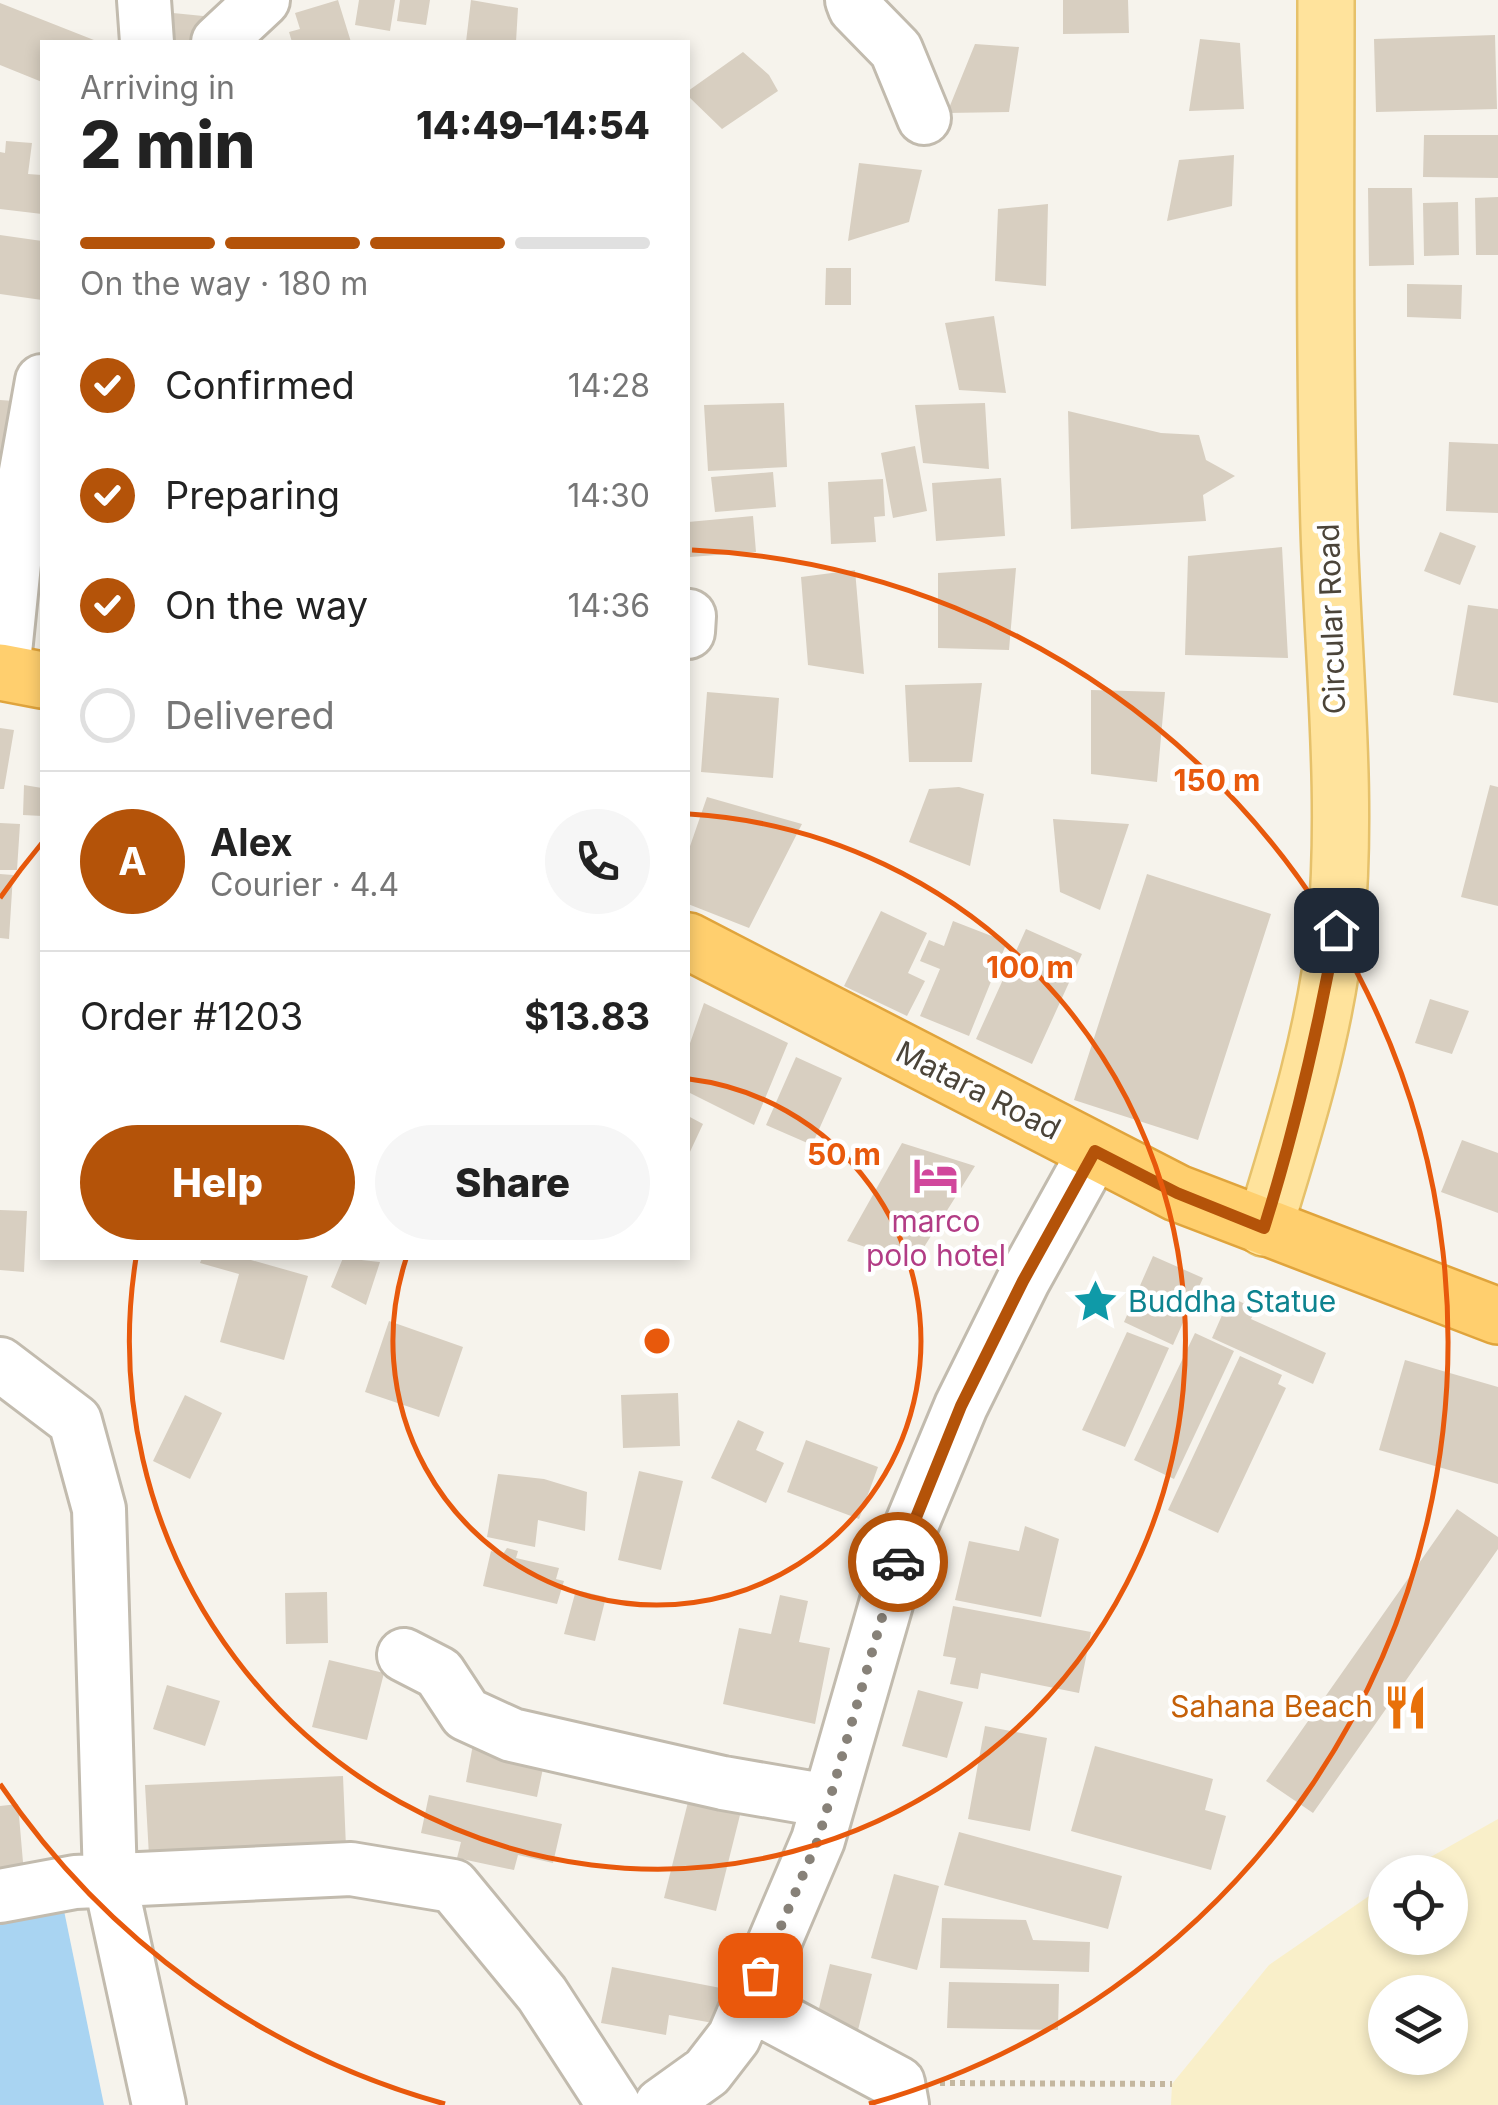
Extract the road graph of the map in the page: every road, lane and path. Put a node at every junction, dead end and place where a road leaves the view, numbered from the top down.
1 (263, 0) edge
2 (852, 0) edge
3 (1326, 0) edge
4 (220, 40) edge
5 (924, 118) dead end
6 (40, 401) edge
7 (36, 440) edge
8 (15, 675) edge
9 (690, 942) edge
10 (1095, 1151) junction
11 (1264, 1228) junction
12 (1498, 1316) edge
13 (0, 1364) edge
14 (404, 1655) dead end
15 (828, 1801) junction
16 (110, 1880) junction
17 (0, 1896) edge
18 (748, 2003) junction
19 (1172, 2084) dead end
20 (720, 2088) edge
21 (900, 2094) edge
22 (159, 2105) edge
23 (614, 2105) edge
24 (662, 2105) edge

1 - 4 street
2 - 5 street
3 - 11 main road, Circular Road
6 - 7 street
7 - 8 street
9 - 10 highway, Matara Road
10 - 11 highway, Matara Road
10 - 15 street
11 - 12 highway, Matara Road
13 - 16 street
14 - 15 street
15 - 18 street
16 - 17 street
16 - 22 street
16 - 23 street
18 - 20 street
18 - 21 street
19 - 21 path
20 - 24 street

